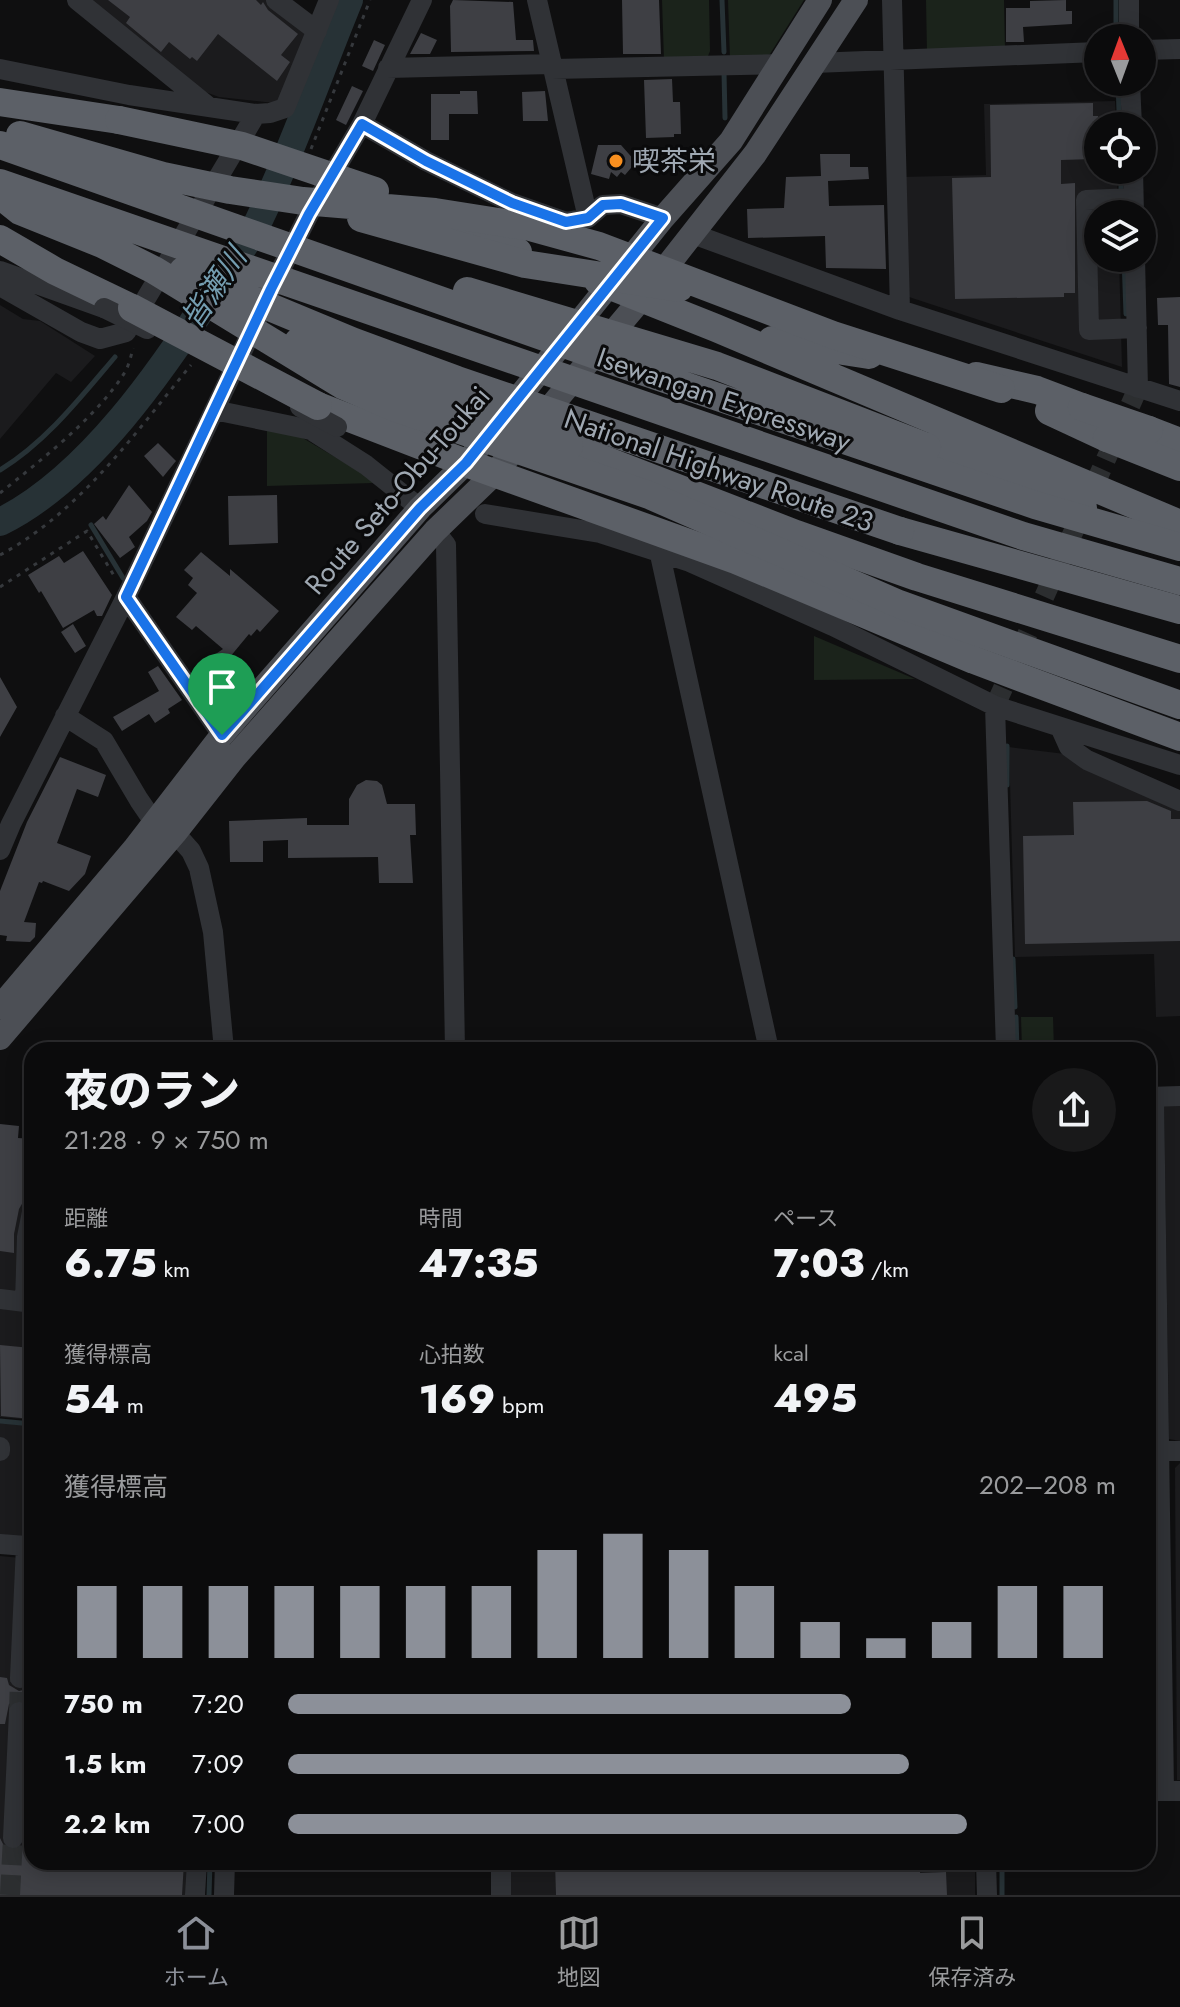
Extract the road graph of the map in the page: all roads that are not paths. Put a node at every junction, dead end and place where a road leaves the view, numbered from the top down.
1 (77, 0) edge
2 (329, 0) edge
3 (422, 0) edge
4 (537, 0) edge
5 (820, 0) edge
6 (856, 0) edge
7 (892, 0) edge
8 (1129, 0) edge
9 (284, 2) edge
10 (1129, 24) edge
11 (317, 31) junction
12 (1180, 49) edge
13 (1156, 50) edge
14 (1084, 53) edge
15 (893, 60) junction
16 (814, 63) junction
17 (782, 64) junction
18 (552, 67) junction
19 (388, 68) junction
20 (0, 69) edge
21 (0, 102) edge
22 (209, 107) junction
23 (256, 114) junction
24 (362, 124) junction
25 (0, 133) edge
26 (0, 145) edge
27 (0, 183) edge
28 (0, 195) edge
29 (244, 214) junction
30 (588, 218) junction
31 (663, 218) junction
32 (693, 234) junction
33 (0, 239) edge
34 (0, 271) edge
35 (1088, 272) edge
36 (1135, 272) edge
37 (200, 278) junction
38 (609, 285) junction
39 (0, 286) edge
40 (642, 298) junction
41 (900, 310) junction
42 (129, 320) junction
43 (716, 328) junction
44 (1137, 328) junction
45 (1138, 388) junction
46 (1037, 390) junction
47 (1180, 401) edge
48 (214, 410) junction
49 (1180, 442) edge
50 (466, 463) junction
51 (366, 465) junction
52 (1180, 467) edge
53 (494, 474) junction
54 (1130, 505) junction
55 (420, 508) junction
56 (485, 514) dead end
57 (596, 521) junction
58 (1180, 524) edge
59 (435, 531) junction
60 (1180, 531) edge
61 (695, 544) junction
62 (1180, 547) edge
63 (659, 550) junction
64 (1180, 581) edge
65 (126, 597) junction
66 (1180, 610) edge
67 (1041, 617) junction
68 (1180, 659) edge
69 (1049, 688) junction
70 (1180, 705) edge
71 (995, 706) junction
72 (65, 716) junction
73 (1180, 720) edge
74 (1060, 727) junction
75 (222, 735) junction
76 (1180, 737) edge
77 (1180, 765) edge
78 (1180, 801) edge
79 (5, 825) edge
80 (165, 828) junction
81 (0, 850) edge
82 (0, 1007) edge
83 (0, 1038) edge
84 (223, 1042) edge
85 (455, 1042) edge
86 (767, 1042) edge
87 (1006, 1042) edge
88 (1156, 1096) edge
89 (1180, 1096) edge
90 (1156, 1244) edge
91 (0, 1299) edge
92 (24, 1302) edge
93 (1163, 1451) edge
94 (0, 1544) edge
95 (24, 1547) edge
96 (24, 1646) edge
97 (20, 1678) tunnel mouth
98 (19, 1712) tunnel mouth
99 (1164, 1791) edge
100 (13, 1838) tunnel mouth
101 (197, 1870) edge
102 (225, 1870) edge
103 (501, 1870) edge
104 (986, 1870) edge
105 (195, 1895) edge
106 (224, 1895) edge
107 (501, 1895) edge
108 (987, 1895) edge

1 - 22 street
2 - 11 street
3 - 19 street
4 - 18 street
5 - 17 main road, Route Seto-Obu-Toukai
6 - 16 main road, Route Seto-Obu-Toukai
7 - 15 street
8 - 10 street
9 - 11 street
11 - 23 street
12 - 13 street
14 - 15 street
15 - 16 street
15 - 41 street
16 - 32 main road, Route Seto-Obu-Toukai
17 - 18 street
17 - 31 main road, Route Seto-Obu-Toukai
18 - 19 street
18 - 30 street
19 - 24 street
20 - 22 street
21 - 38 highway, bridge
22 - 23 street
23 - 42 street
24 - 30 street
24 - 48 street
25 - 29 highway
25 - 52 highway, bridge
26 - 62 highway, Isewangan Expressway, bridge
27 - 64 highway, Isewangan Expressway, bridge
28 - 37 highway, National Highway Route 23, bridge
28 - 70 highway, bridge
29 - 46 highway, bridge
29 - 62 highway, bridge
30 - 31 street
31 - 38 main road, Route Seto-Obu-Toukai
32 - 40 main road, Route Seto-Obu-Toukai
32 - 41 street
33 - 42 highway
34 - 51 street, bridge
35 - 44 street
36 - 44 street
37 - 66 highway, National Highway Route 23, bridge
37 - 67 highway, bridge
38 - 40 highway
38 - 50 main road, Route Seto-Obu-Toukai
39 - 42 street
40 - 43 highway
40 - 53 main road, Route Seto-Obu-Toukai
41 - 45 street
42 - 50 highway, bridge
43 - 46 highway
43 - 54 highway
44 - 45 street
45 - 47 street
46 - 49 highway, bridge
48 - 51 street
48 - 65 street
50 - 53 highway
50 - 55 main road, Route Seto-Obu-Toukai
51 - 55 street
53 - 57 highway
53 - 59 main road, Route Seto-Obu-Toukai
54 - 58 highway
54 - 60 highway
55 - 75 main road, Route Seto-Obu-Toukai
56 - 57 street
57 - 61 highway
57 - 63 street
59 - 80 main road, Route Seto-Obu-Toukai
59 - 85 street
61 - 67 highway
61 - 69 highway
63 - 71 street
63 - 86 street
65 - 72 street
65 - 75 street
67 - 68 highway
69 - 73 highway
69 - 76 highway
71 - 74 street
71 - 87 street
72 - 79 street
72 - 80 street
74 - 77 street
74 - 78 street
75 - 80 main road, Route Seto-Obu-Toukai
79 - 81 street
80 - 82 main road, Route Seto-Obu-Toukai
80 - 83 main road, Route Seto-Obu-Toukai
80 - 84 street
88 - 89 street
90 - 93 street
91 - 92 street
93 - 99 street
94 - 95 street
96 - 97 street
98 - 100 street
101 - 105 street
102 - 106 street
103 - 107 street
104 - 108 street

